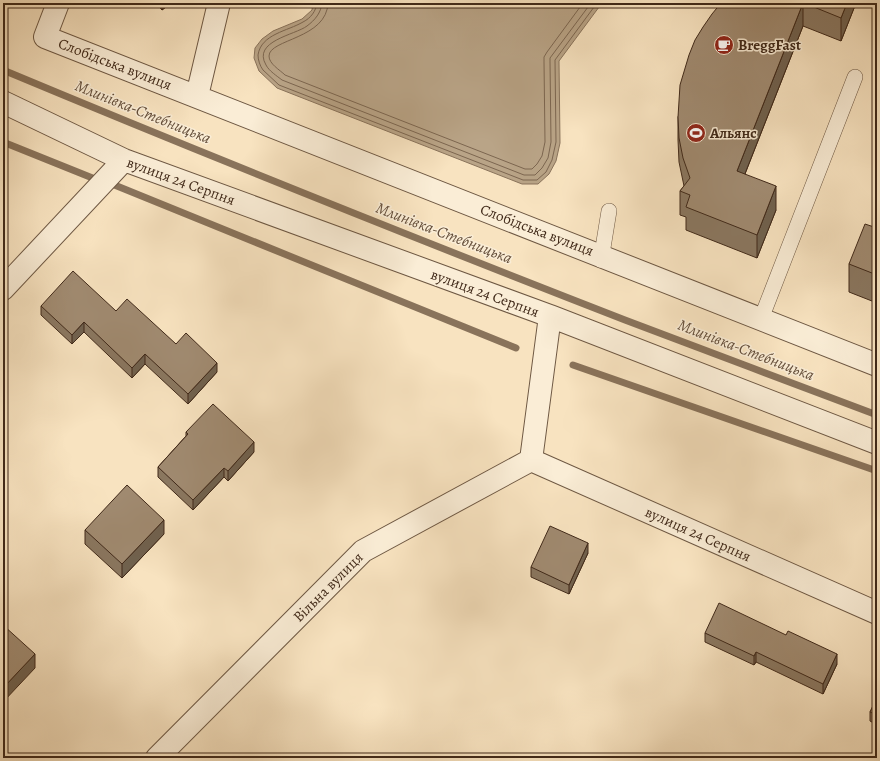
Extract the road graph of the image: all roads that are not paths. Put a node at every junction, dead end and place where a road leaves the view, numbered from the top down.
1 (58, 3) edge
2 (219, 3) edge
3 (855, 77) dead end
4 (197, 96) junction
5 (3, 102) edge
6 (124, 160) junction
7 (609, 211) dead end
8 (602, 258) junction
9 (3, 289) edge
10 (550, 316) junction
11 (761, 319) junction
12 (877, 364) edge
13 (877, 443) edge
14 (531, 460) junction
15 (877, 613) edge
16 (157, 758) edge

1 - 4 street, Слобідська вулиця
2 - 4 street
3 - 11 lane
4 - 8 street, Слобідська вулиця
5 - 6 street, вулиця 24 Серпня
6 - 9 street
6 - 10 street, вулиця 24 Серпня
7 - 8 lane
8 - 11 street, Слобідська вулиця
10 - 13 street
10 - 14 street, вулиця 24 Серпня
11 - 12 street, Слобідська вулиця
14 - 15 street, вулиця 24 Серпня
14 - 16 street, Вільна вулиця

